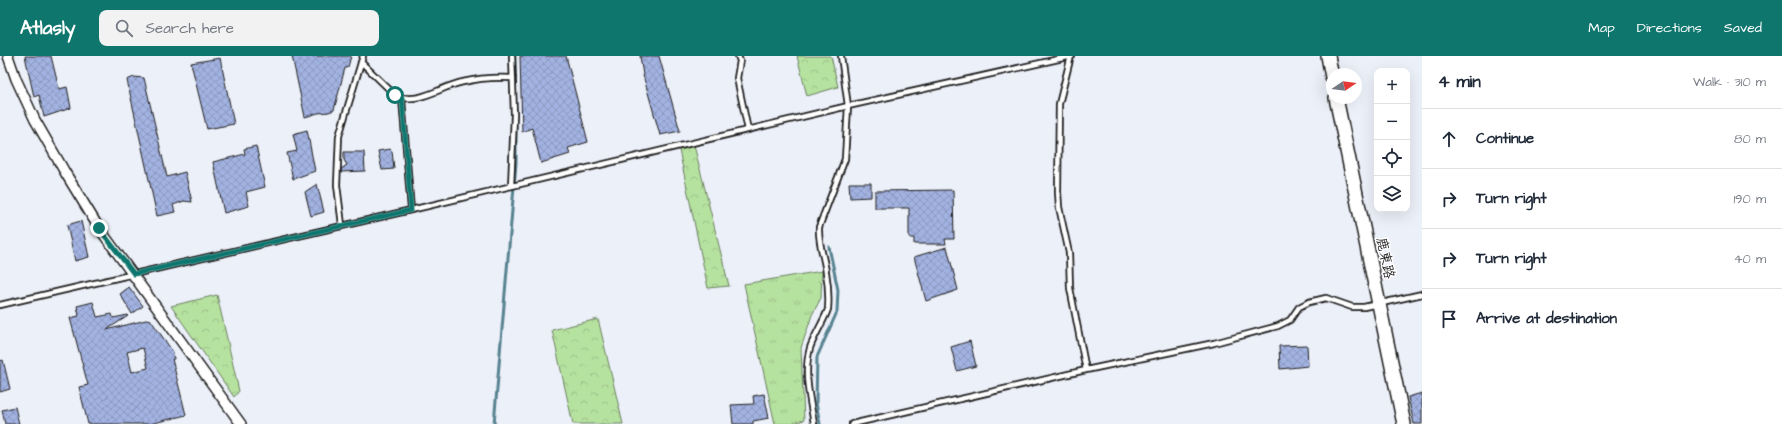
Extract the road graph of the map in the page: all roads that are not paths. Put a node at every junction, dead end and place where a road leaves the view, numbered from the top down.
1 (8, 56) edge
2 (363, 56) edge
3 (512, 56) edge
4 (738, 56) edge
5 (841, 56) edge
6 (1072, 56) edge
7 (1328, 56) edge
8 (361, 62) junction
9 (1330, 68) edge
10 (513, 78) junction
11 (402, 98) junction
12 (1337, 104) edge
13 (848, 106) junction
14 (748, 130) junction
15 (511, 186) junction
16 (411, 210) junction
17 (342, 225) junction
18 (134, 274) junction
19 (1422, 294) edge
20 (1378, 304) junction
21 (0, 305) edge
22 (1086, 370) junction
23 (242, 424) edge
24 (814, 424) edge
25 (852, 424) edge
26 (1404, 424) edge

1 - 18 street
2 - 8 lane
3 - 10 lane
4 - 14 lane
5 - 13 lane
6 - 13 lane
6 - 22 lane
7 - 9 street
8 - 11 lane
8 - 17 lane
10 - 11 lane
10 - 15 lane
11 - 16 lane
12 - 20 street, 鹿東路
13 - 14 lane
13 - 24 lane
14 - 15 lane
15 - 16 lane
16 - 17 lane
17 - 18 lane
18 - 21 lane
18 - 23 street
19 - 20 lane
20 - 22 lane
20 - 26 street, 鹿東路
22 - 25 lane

